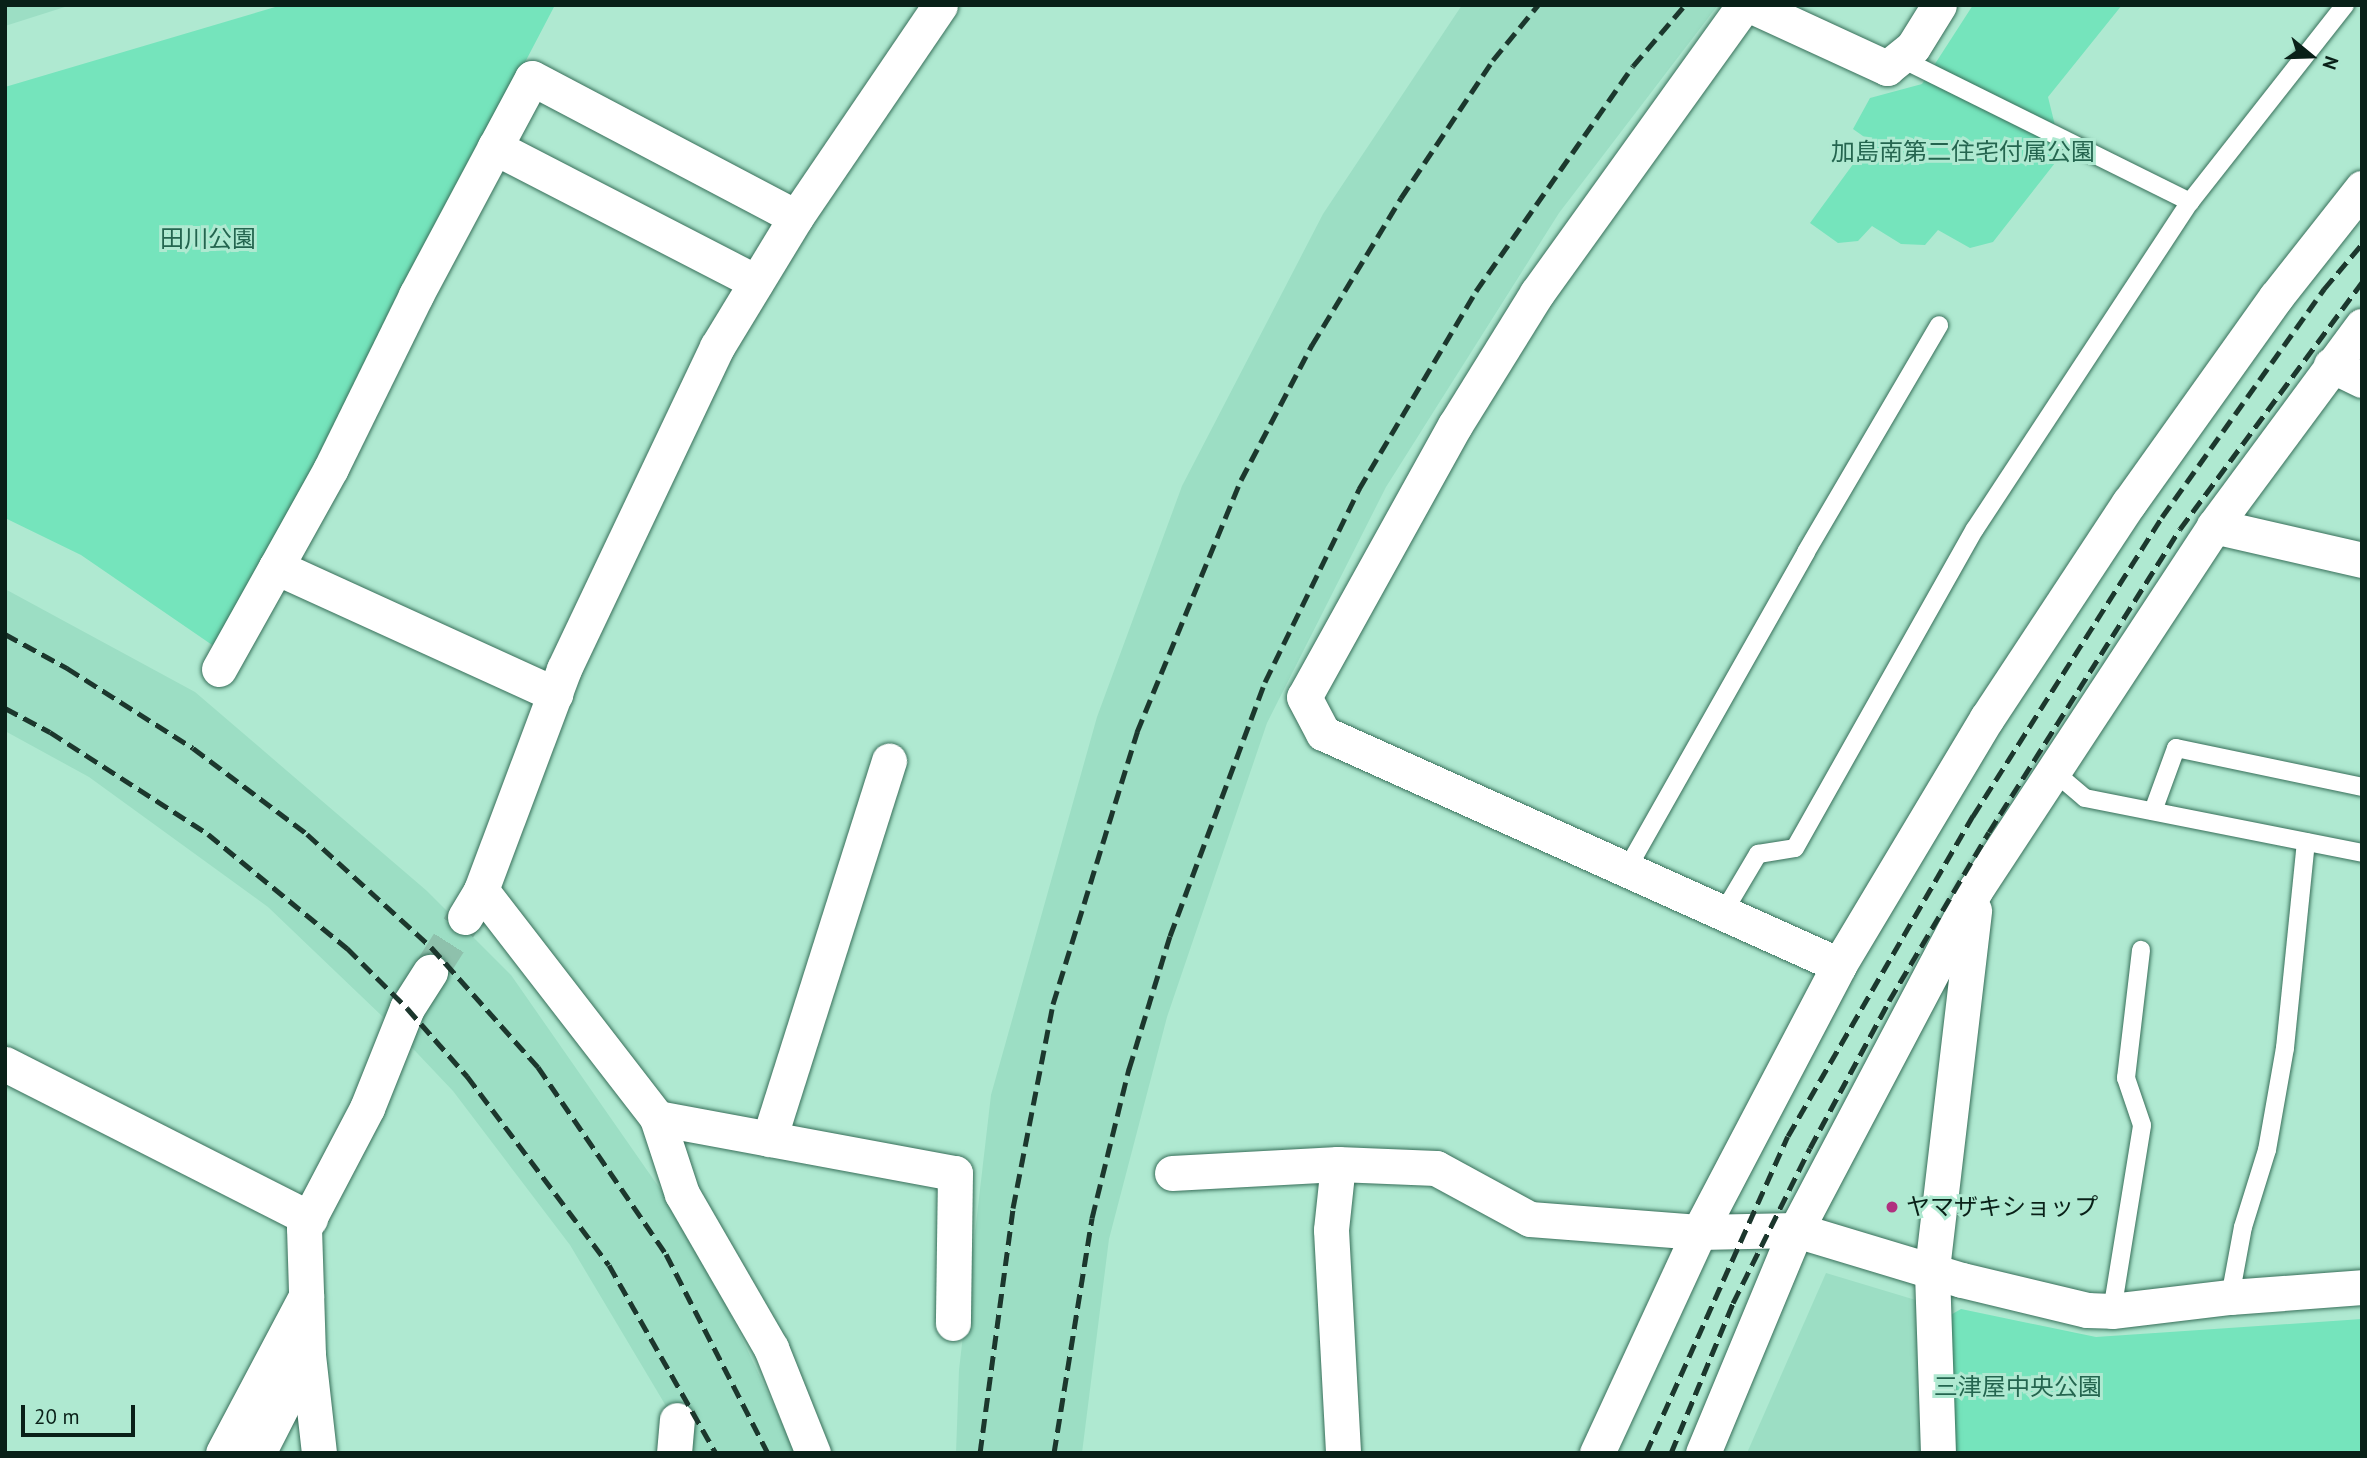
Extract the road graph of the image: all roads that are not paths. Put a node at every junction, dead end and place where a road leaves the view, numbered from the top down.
1 (940, 5) edge
2 (1744, 5) edge
3 (1750, 5) edge
4 (1939, 5) edge
5 (2345, 5) edge
6 (1899, 58) junction
7 (495, 147) junction
8 (2362, 188) edge
9 (2190, 202) junction
10 (796, 217) junction
11 (757, 282) junction
12 (1939, 325) dead end
13 (2362, 326) edge
14 (2331, 365) junction
15 (2362, 380) edge
16 (2214, 526) junction
17 (2362, 560) edge
18 (276, 568) junction
19 (219, 670) dead end
20 (555, 694) junction
21 (889, 761) dead end
22 (2052, 770) junction
23 (2362, 788) edge
24 (2153, 811) junction
25 (2306, 842) junction
26 (2362, 853) edge
27 (1627, 869) junction
28 (1976, 889) junction
29 (1723, 913) junction
30 (2141, 950) dead end
31 (1839, 965) junction
32 (430, 972) tunnel mouth
33 (5, 1064) edge
34 (657, 1118) junction
35 (769, 1139) junction
36 (1338, 1164) junction
37 (1172, 1173) dead end
38 (310, 1219) junction
39 (1796, 1230) junction
40 (1699, 1232) junction
41 (1932, 1269) junction
42 (2362, 1287) edge
43 (308, 1293) junction
44 (2230, 1297) junction
45 (2112, 1311) junction
46 (953, 1323) dead end
47 (308, 1355) junction
48 (223, 1453) edge
49 (258, 1453) edge
50 (319, 1453) edge
51 (813, 1453) edge
52 (1343, 1453) edge
53 (1597, 1453) edge
54 (1703, 1453) edge
55 (1938, 1453) edge

1 - 10 street
2 - 27 street
3 - 6 street
4 - 6 street
5 - 9 lane
6 - 9 lane
7 - 10 street
7 - 11 street
7 - 18 street
8 - 31 street
9 - 29 lane
10 - 11 street
11 - 20 street
12 - 27 lane
13 - 14 street
14 - 15 street
14 - 16 street
16 - 17 street
16 - 22 street
18 - 19 street
18 - 20 street
20 - 34 street
21 - 35 street
22 - 24 lane
22 - 28 street
23 - 24 lane
24 - 25 lane
25 - 26 lane
25 - 44 lane
27 - 29 street
28 - 39 street
28 - 41 street
29 - 31 street
30 - 45 lane
31 - 40 street
32 - 38 street
33 - 38 street
34 - 35 street
34 - 51 street
35 - 46 street
36 - 37 street
36 - 40 street
36 - 52 street
38 - 43 street
39 - 40 street
39 - 41 street
39 - 54 street
40 - 53 street
41 - 45 street
41 - 55 street
42 - 44 street
43 - 47 street
43 - 48 street
44 - 45 street
47 - 49 street
47 - 50 street

